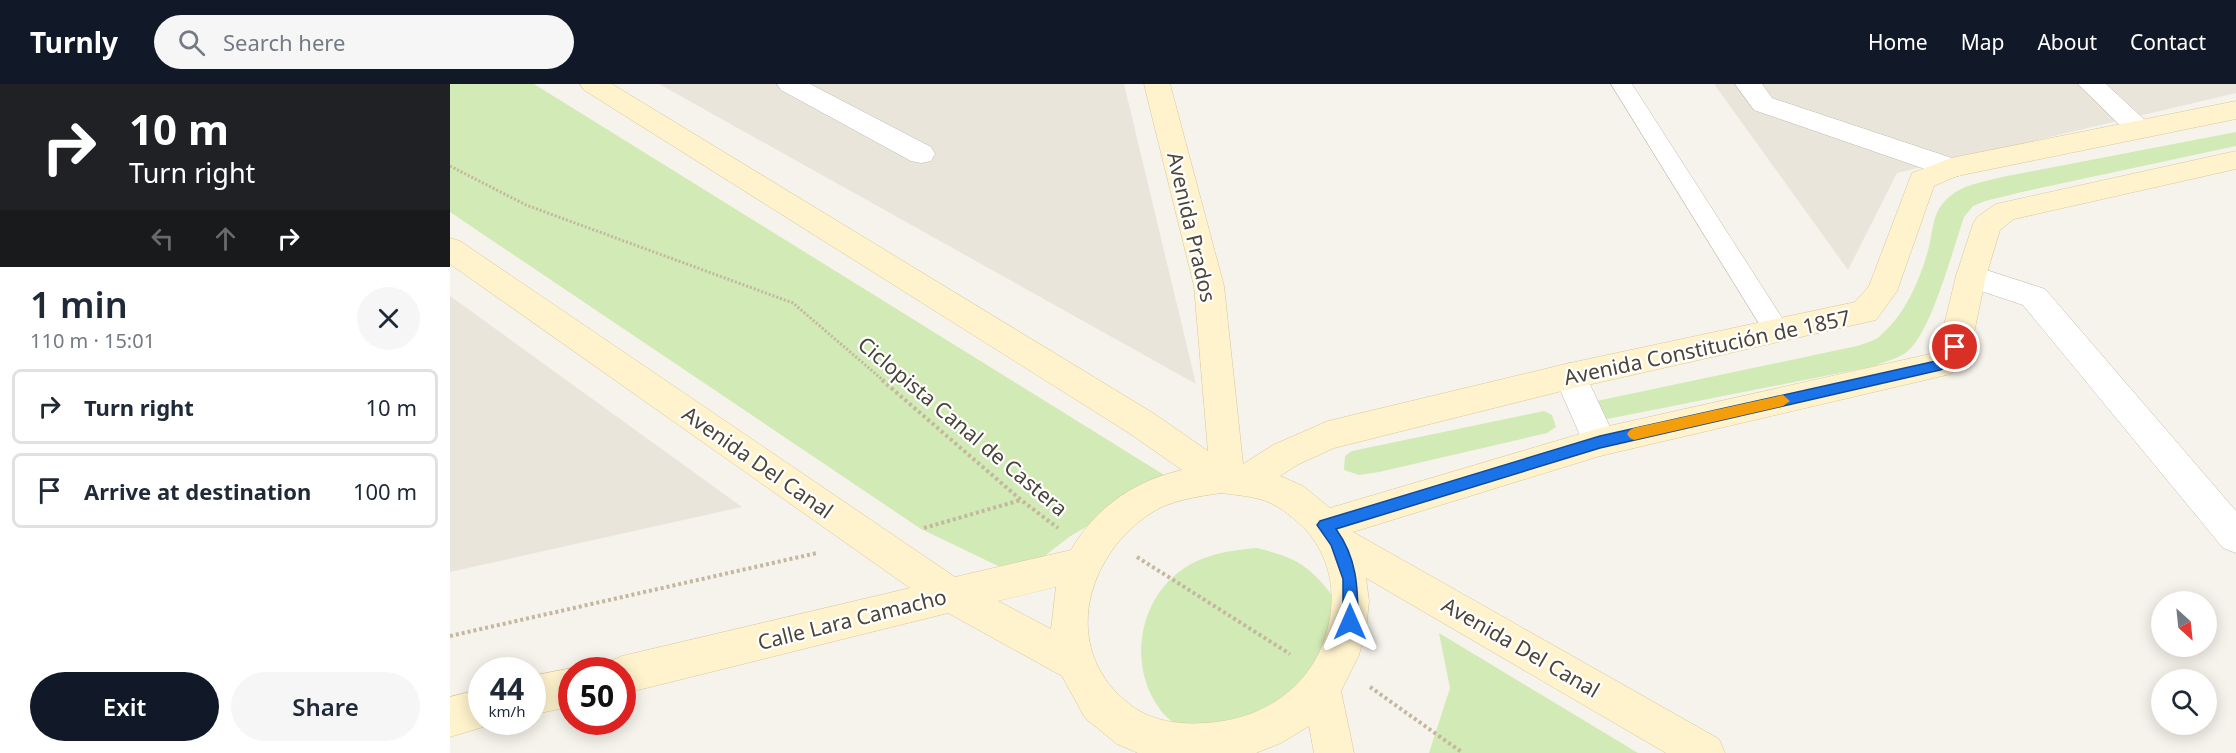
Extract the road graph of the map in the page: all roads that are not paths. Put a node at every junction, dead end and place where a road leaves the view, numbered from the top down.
1 (593, 84) edge
2 (790, 84) edge
3 (1157, 84) edge
4 (1621, 84) edge
5 (1748, 84) edge
6 (2091, 84) edge
7 (2236, 110) edge
8 (2139, 129) junction
9 (921, 154) dead end
10 (2236, 160) edge
11 (1951, 168) junction
12 (450, 249) edge
13 (1971, 276) junction
14 (1777, 331) junction
15 (1569, 376) junction
16 (1600, 442) junction
17 (1231, 480) junction
18 (1331, 534) junction
19 (2236, 537) edge
20 (1081, 564) junction
21 (950, 595) junction
22 (1074, 662) junction
23 (636, 672) edge
24 (1329, 676) junction
25 (468, 712) edge
26 (450, 717) edge
27 (1241, 747) edge
28 (1334, 753) edge
29 (1705, 753) edge

1 - 17 main road, Avenida Del Canal
2 - 9 street
3 - 17 main road, Avenida Prados
4 - 14 lane
5 - 11 street
6 - 8 street
7 - 8 main road, Avenida Constitución de 1857
8 - 11 main road, Avenida Constitución de 1857
10 - 13 main road
11 - 14 main road, Avenida Constitución de 1857
12 - 21 main road, Avenida Del Canal
13 - 16 main road
13 - 19 street
14 - 15 main road, Avenida Constitución de 1857
15 - 16 street
15 - 17 main road, Avenida Constitución de 1857
16 - 18 main road
17 - 18 main road, Avenida Del Canal
17 - 20 main road, Avenida Del Canal
18 - 24 main road, Avenida Del Canal
18 - 29 main road, Avenida Del Canal
20 - 21 main road, Calle Lara Camacho
20 - 22 main road, Avenida Del Canal
21 - 22 main road, Avenida Del Canal
21 - 23 main road, Calle Lara Camacho
22 - 27 main road, Avenida Del Canal
24 - 27 main road, Avenida Del Canal
24 - 28 main road, Avenida Del Canal
25 - 26 main road

